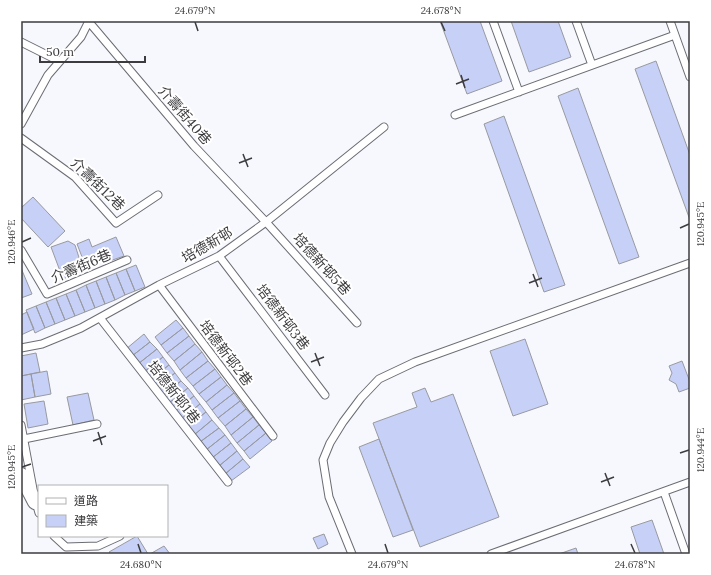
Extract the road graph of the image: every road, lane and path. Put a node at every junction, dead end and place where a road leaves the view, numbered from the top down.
1 (89, 21) edge
2 (493, 21) edge
3 (576, 21) edge
4 (670, 21) edge
5 (675, 35) junction
6 (21, 42) edge
7 (59, 61) junction
8 (592, 65) junction
9 (690, 77) edge
10 (519, 92) junction
11 (455, 115) dead end
12 (21, 124) edge
13 (384, 127) dead end
14 (21, 138) edge
15 (158, 195) dead end
16 (266, 222) junction
17 (21, 250) edge
18 (219, 256) junction
19 (127, 260) dead end
20 (690, 262) edge
21 (158, 286) junction
22 (100, 318) junction
23 (357, 323) dead end
24 (21, 348) edge
25 (325, 394) dead end
26 (21, 424) edge
27 (97, 424) dead end
28 (273, 436) dead end
29 (24, 439) junction
30 (21, 475) edge
31 (228, 482) dead end
32 (690, 482) edge
33 (664, 492) junction
34 (37, 507) edge
35 (55, 537) edge
36 (118, 537) edge
37 (352, 554) edge
38 (492, 554) edge
39 (686, 554) edge

1 - 7 lane
1 - 16 lane, 介壽街40巷
2 - 10 lane
3 - 8 lane
4 - 5 lane
5 - 8 lane
5 - 9 lane
6 - 7 lane
7 - 12 lane
8 - 10 lane
10 - 11 lane
13 - 16 lane, 培德新邨
14 - 15 lane, 介壽街12巷
16 - 18 lane, 培德新邨
16 - 23 lane, 培德新邨5巷
17 - 19 lane, 介壽街6巷
18 - 21 lane, 培德新邨
18 - 25 lane, 培德新邨3巷
20 - 37 lane
21 - 22 lane, 培德新邨
21 - 28 lane, 培德新邨2巷
22 - 24 lane, 培德新邨
22 - 31 lane, 培德新邨1巷
26 - 29 lane
27 - 29 lane
29 - 34 lane
30 - 34 street
32 - 33 lane
33 - 38 lane
33 - 39 lane
35 - 36 lane

